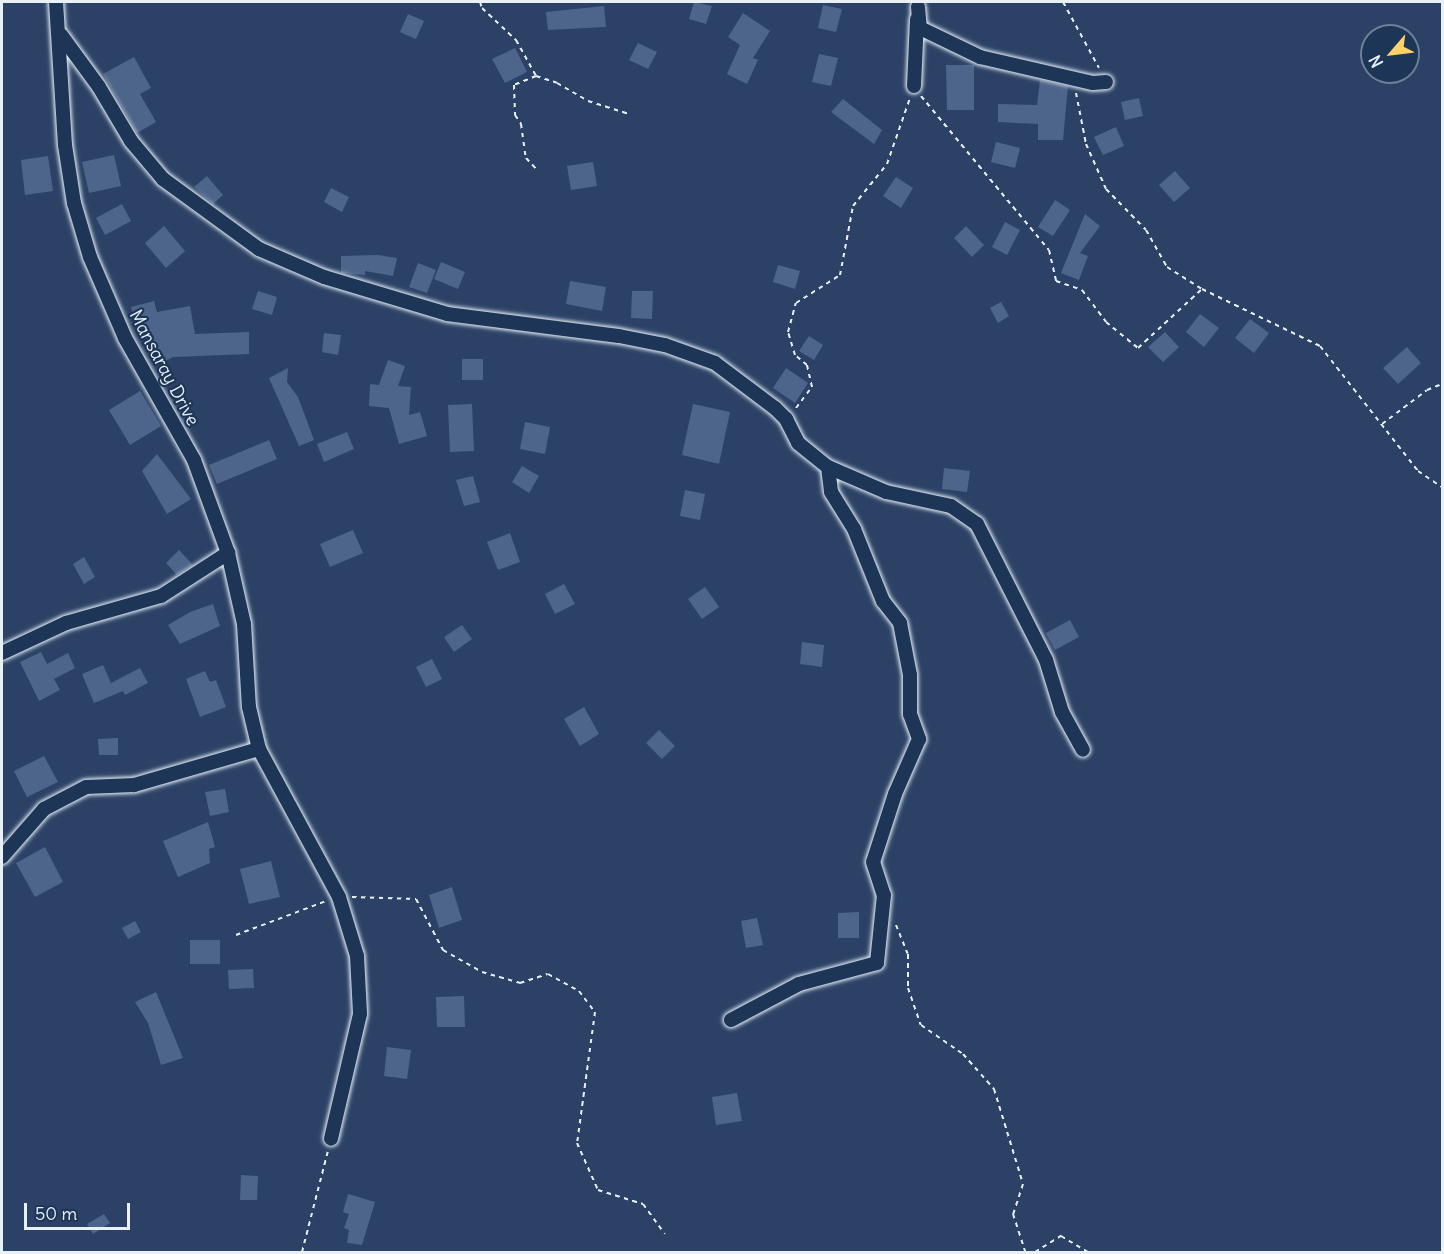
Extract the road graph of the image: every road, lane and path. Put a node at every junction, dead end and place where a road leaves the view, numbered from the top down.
1 (56, 2) edge
2 (480, 2) edge
3 (1063, 2) edge
4 (918, 4) edge
5 (61, 35) junction
6 (536, 76) junction
7 (1068, 76) junction
8 (1106, 82) joint
9 (914, 86) junction
10 (629, 114) dead end
11 (538, 171) dead end
12 (1202, 289) junction
13 (1443, 384) edge
14 (786, 419) junction
15 (1382, 424) junction
16 (828, 467) junction
17 (1442, 487) edge
18 (228, 553) junction
19 (2, 653) edge
20 (259, 749) junction
21 (1083, 750) dead end
22 (2, 857) edge
23 (884, 895) junction
24 (339, 897) junction
25 (236, 935) dead end
26 (731, 1020) dead end
27 (331, 1139) joint
28 (665, 1234) dead end
29 (302, 1252) edge
30 (1024, 1252) edge
31 (1035, 1252) edge
32 (1088, 1252) edge

1 - 5 street, Mansaray Drive
2 - 6 path
3 - 8 path
4 - 7 street
4 - 9 street
5 - 14 street
5 - 18 street, Mansaray Drive
6 - 10 path
6 - 11 path
7 - 8 street
7 - 12 path
9 - 12 path
9 - 14 path
12 - 15 path
13 - 15 path
14 - 16 street
15 - 17 path
16 - 21 street
16 - 23 street
18 - 19 street
18 - 20 street, Mansaray Drive
20 - 22 street
20 - 24 street, Mansaray Drive
23 - 26 street
23 - 30 path
24 - 25 path
24 - 27 street, Mansaray Drive
24 - 28 path
27 - 29 path
31 - 32 path

